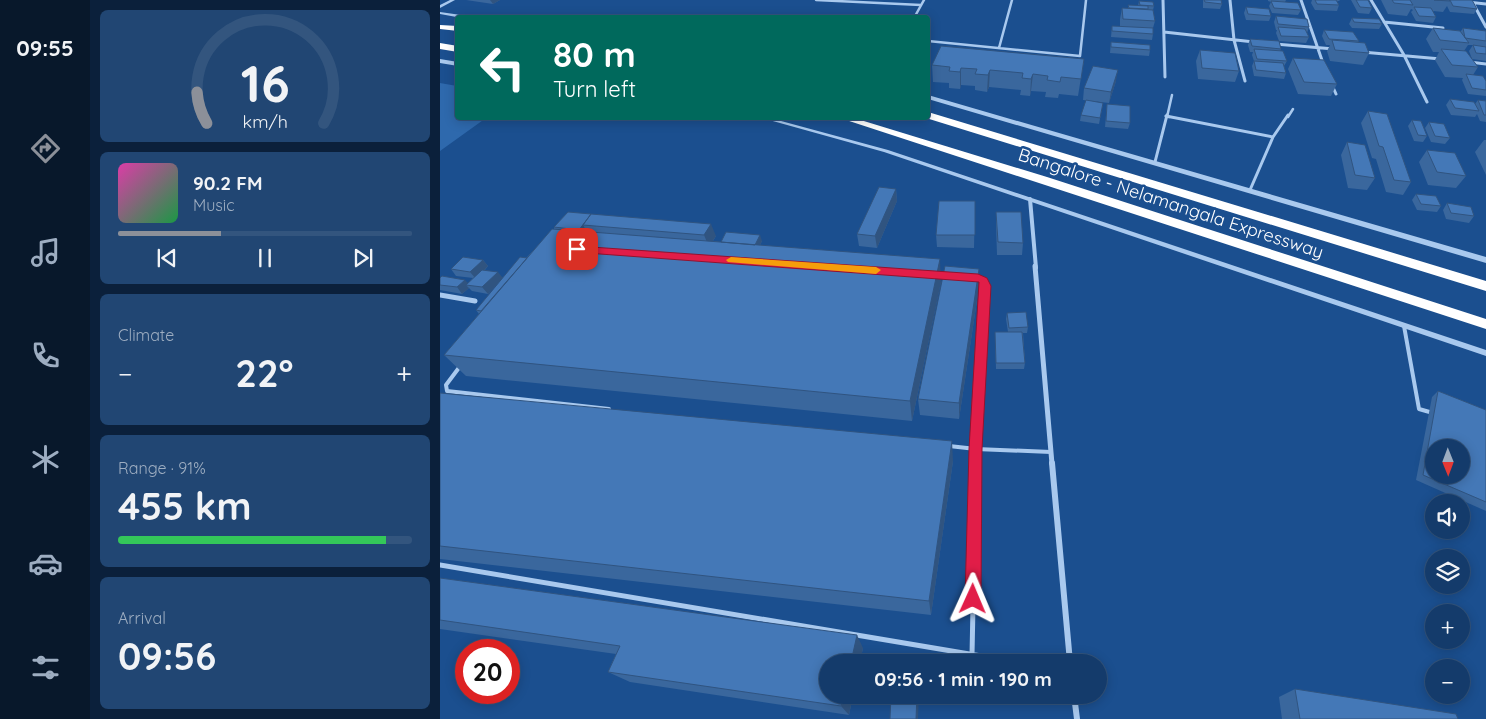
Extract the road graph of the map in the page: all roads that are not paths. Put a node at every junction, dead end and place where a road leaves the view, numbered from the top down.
1 (452, 0) edge
2 (816, 0) edge
3 (924, 0) edge
4 (1012, 0) edge
5 (1086, 0) edge
6 (1163, 0) edge
7 (1230, 0) edge
8 (1301, 0) edge
9 (1371, 0) edge
10 (845, 1) edge
11 (1472, 1) edge
12 (1465, 2) edge
13 (1486, 4) edge
14 (921, 5) junction
15 (440, 7) edge
16 (440, 13) edge
17 (455, 15) edge
18 (916, 15) edge
19 (1384, 22) junction
20 (440, 27) edge
21 (1486, 27) edge
22 (1443, 28) edge
23 (455, 29) edge
24 (1164, 32) junction
25 (1234, 40) junction
26 (930, 41) edge
27 (1261, 42) edge
28 (1270, 43) edge
29 (440, 46) edge
30 (455, 48) edge
31 (999, 48) junction
32 (1316, 48) junction
33 (1335, 50) edge
34 (1355, 51) edge
35 (1404, 56) junction
36 (1450, 60) edge
37 (440, 61) edge
38 (1468, 62) edge
39 (455, 64) edge
40 (1486, 64) edge
41 (1326, 71) edge
42 (1165, 77) dead end
43 (1329, 78) edge
44 (1245, 81) dead end
45 (1336, 94) edge
46 (1172, 95) dead end
47 (930, 98) edge
48 (1428, 102) dead end
49 (1293, 109) dead end
50 (930, 116) edge
51 (1166, 116) junction
52 (771, 120) edge
53 (852, 120) edge
54 (1273, 137) junction
55 (1155, 162) junction
56 (1250, 190) junction
57 (1030, 199) junction
58 (1486, 260) edge
59 (968, 277) edge
60 (1486, 286) edge
61 (440, 295) edge
62 (475, 301) dead end
63 (1486, 324) edge
64 (1404, 326) junction
65 (1486, 353) edge
66 (466, 360) edge
67 (616, 410) edge
68 (1438, 415) edge
69 (944, 445) edge
70 (976, 449) junction
71 (1051, 452) junction
72 (440, 565) edge
73 (966, 654) edge
74 (972, 654) edge
75 (1069, 654) edge
76 (1075, 704) edge
77 (1077, 719) edge

1 - 15 street
2 - 10 lane
3 - 14 lane
4 - 31 lane
5 - 31 lane
6 - 24 street
7 - 25 street
8 - 32 street
9 - 19 street
10 - 14 lane
11 - 12 street
11 - 13 street
11 - 21 street
14 - 18 lane
16 - 17 street
19 - 22 street
19 - 35 street
20 - 23 highway
24 - 25 street
24 - 42 street
25 - 27 street
25 - 44 street
26 - 31 lane
28 - 32 street
29 - 30 highway
32 - 33 street
32 - 41 street
34 - 35 street
35 - 36 street
35 - 48 street
37 - 39 street
38 - 40 street
43 - 45 street
46 - 51 lane
47 - 55 street
49 - 54 lane
50 - 60 highway, Bangalore - Nelamangala Expressway
51 - 54 lane
51 - 55 lane
52 - 57 street
53 - 63 highway, Bangalore - Nelamangala Expressway
54 - 56 lane
55 - 56 street
56 - 58 street
57 - 64 street
57 - 71 street
59 - 70 lane
61 - 62 street
64 - 65 street
64 - 68 lane
66 - 67 lane
69 - 70 lane
70 - 71 lane
70 - 74 lane
71 - 75 street
72 - 73 lane
76 - 77 street

